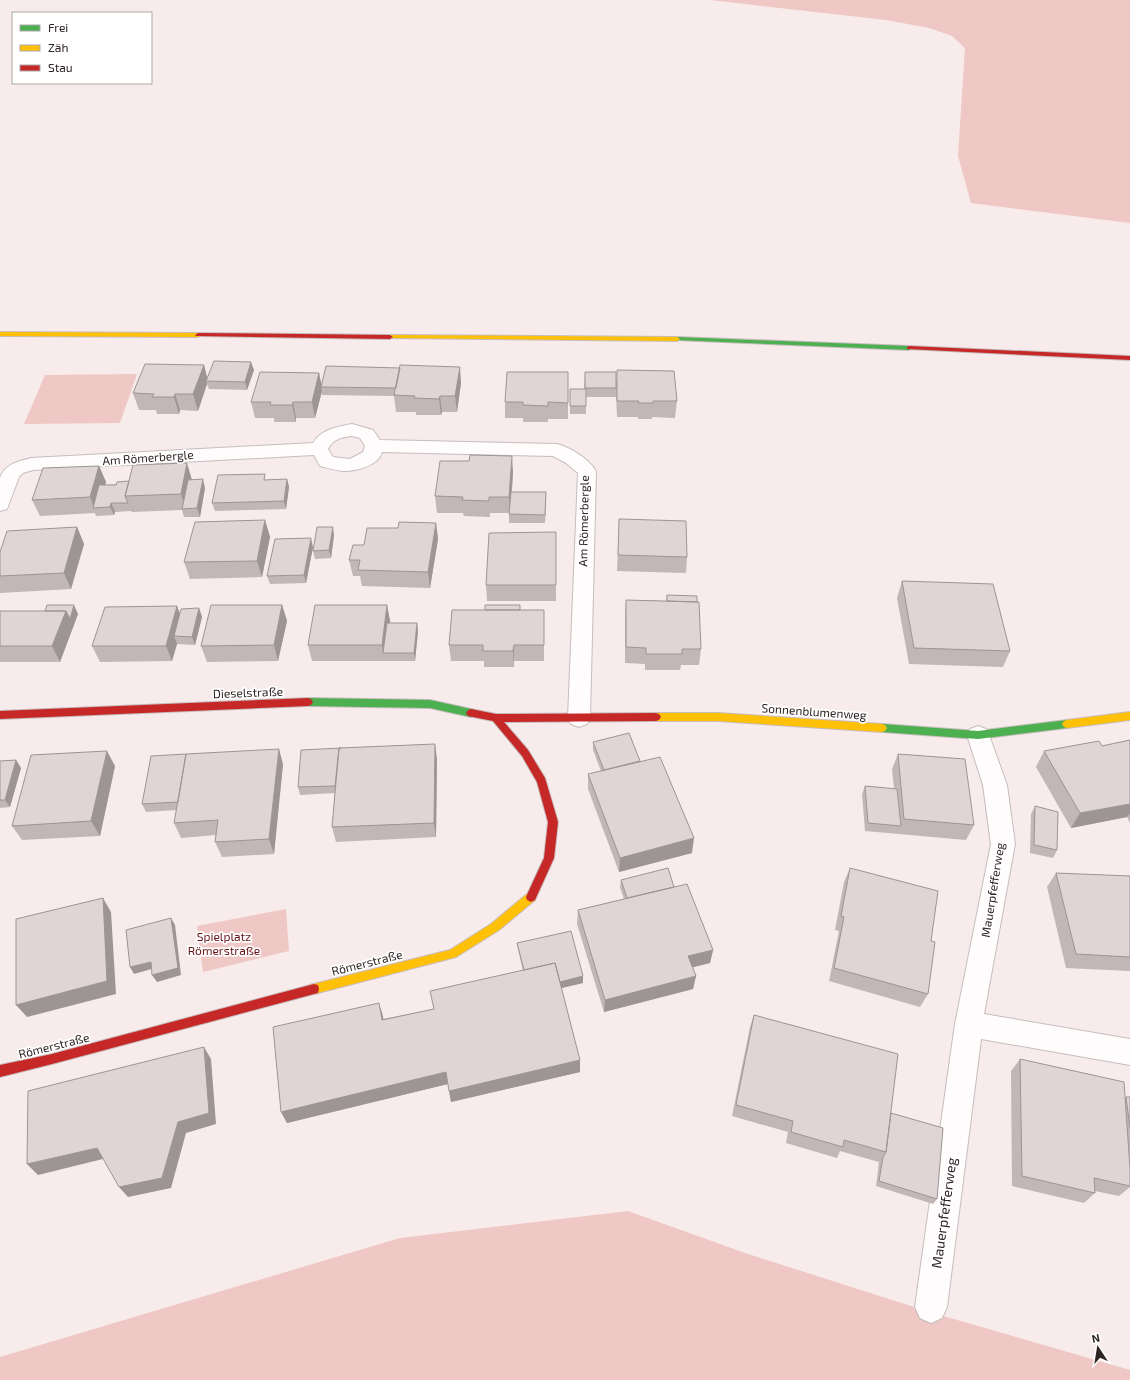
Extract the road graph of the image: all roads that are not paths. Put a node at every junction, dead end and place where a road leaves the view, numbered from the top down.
1 (0, 334) edge
2 (1130, 358) edge
3 (374, 446) junction
4 (319, 449) junction
5 (0, 504) edge
6 (0, 715) edge
7 (1130, 716) edge
8 (496, 718) junction
9 (579, 718) junction
10 (978, 735) junction
11 (969, 1024) junction
12 (1130, 1052) edge
13 (0, 1071) edge
14 (931, 1307) dead end

1 - 2 street
3 - 4 lane
3 - 4 lane
3 - 9 lane, Am Römerbergle
4 - 5 lane, Am Römerbergle
6 - 8 street, Dieselstraße
7 - 10 street, Sonnenblumenweg
8 - 9 street, Sonnenblumenweg
8 - 13 street, Römerstraße
9 - 10 street, Sonnenblumenweg
10 - 11 lane, Mauerpfefferweg
11 - 12 lane
11 - 14 lane, Mauerpfefferweg

